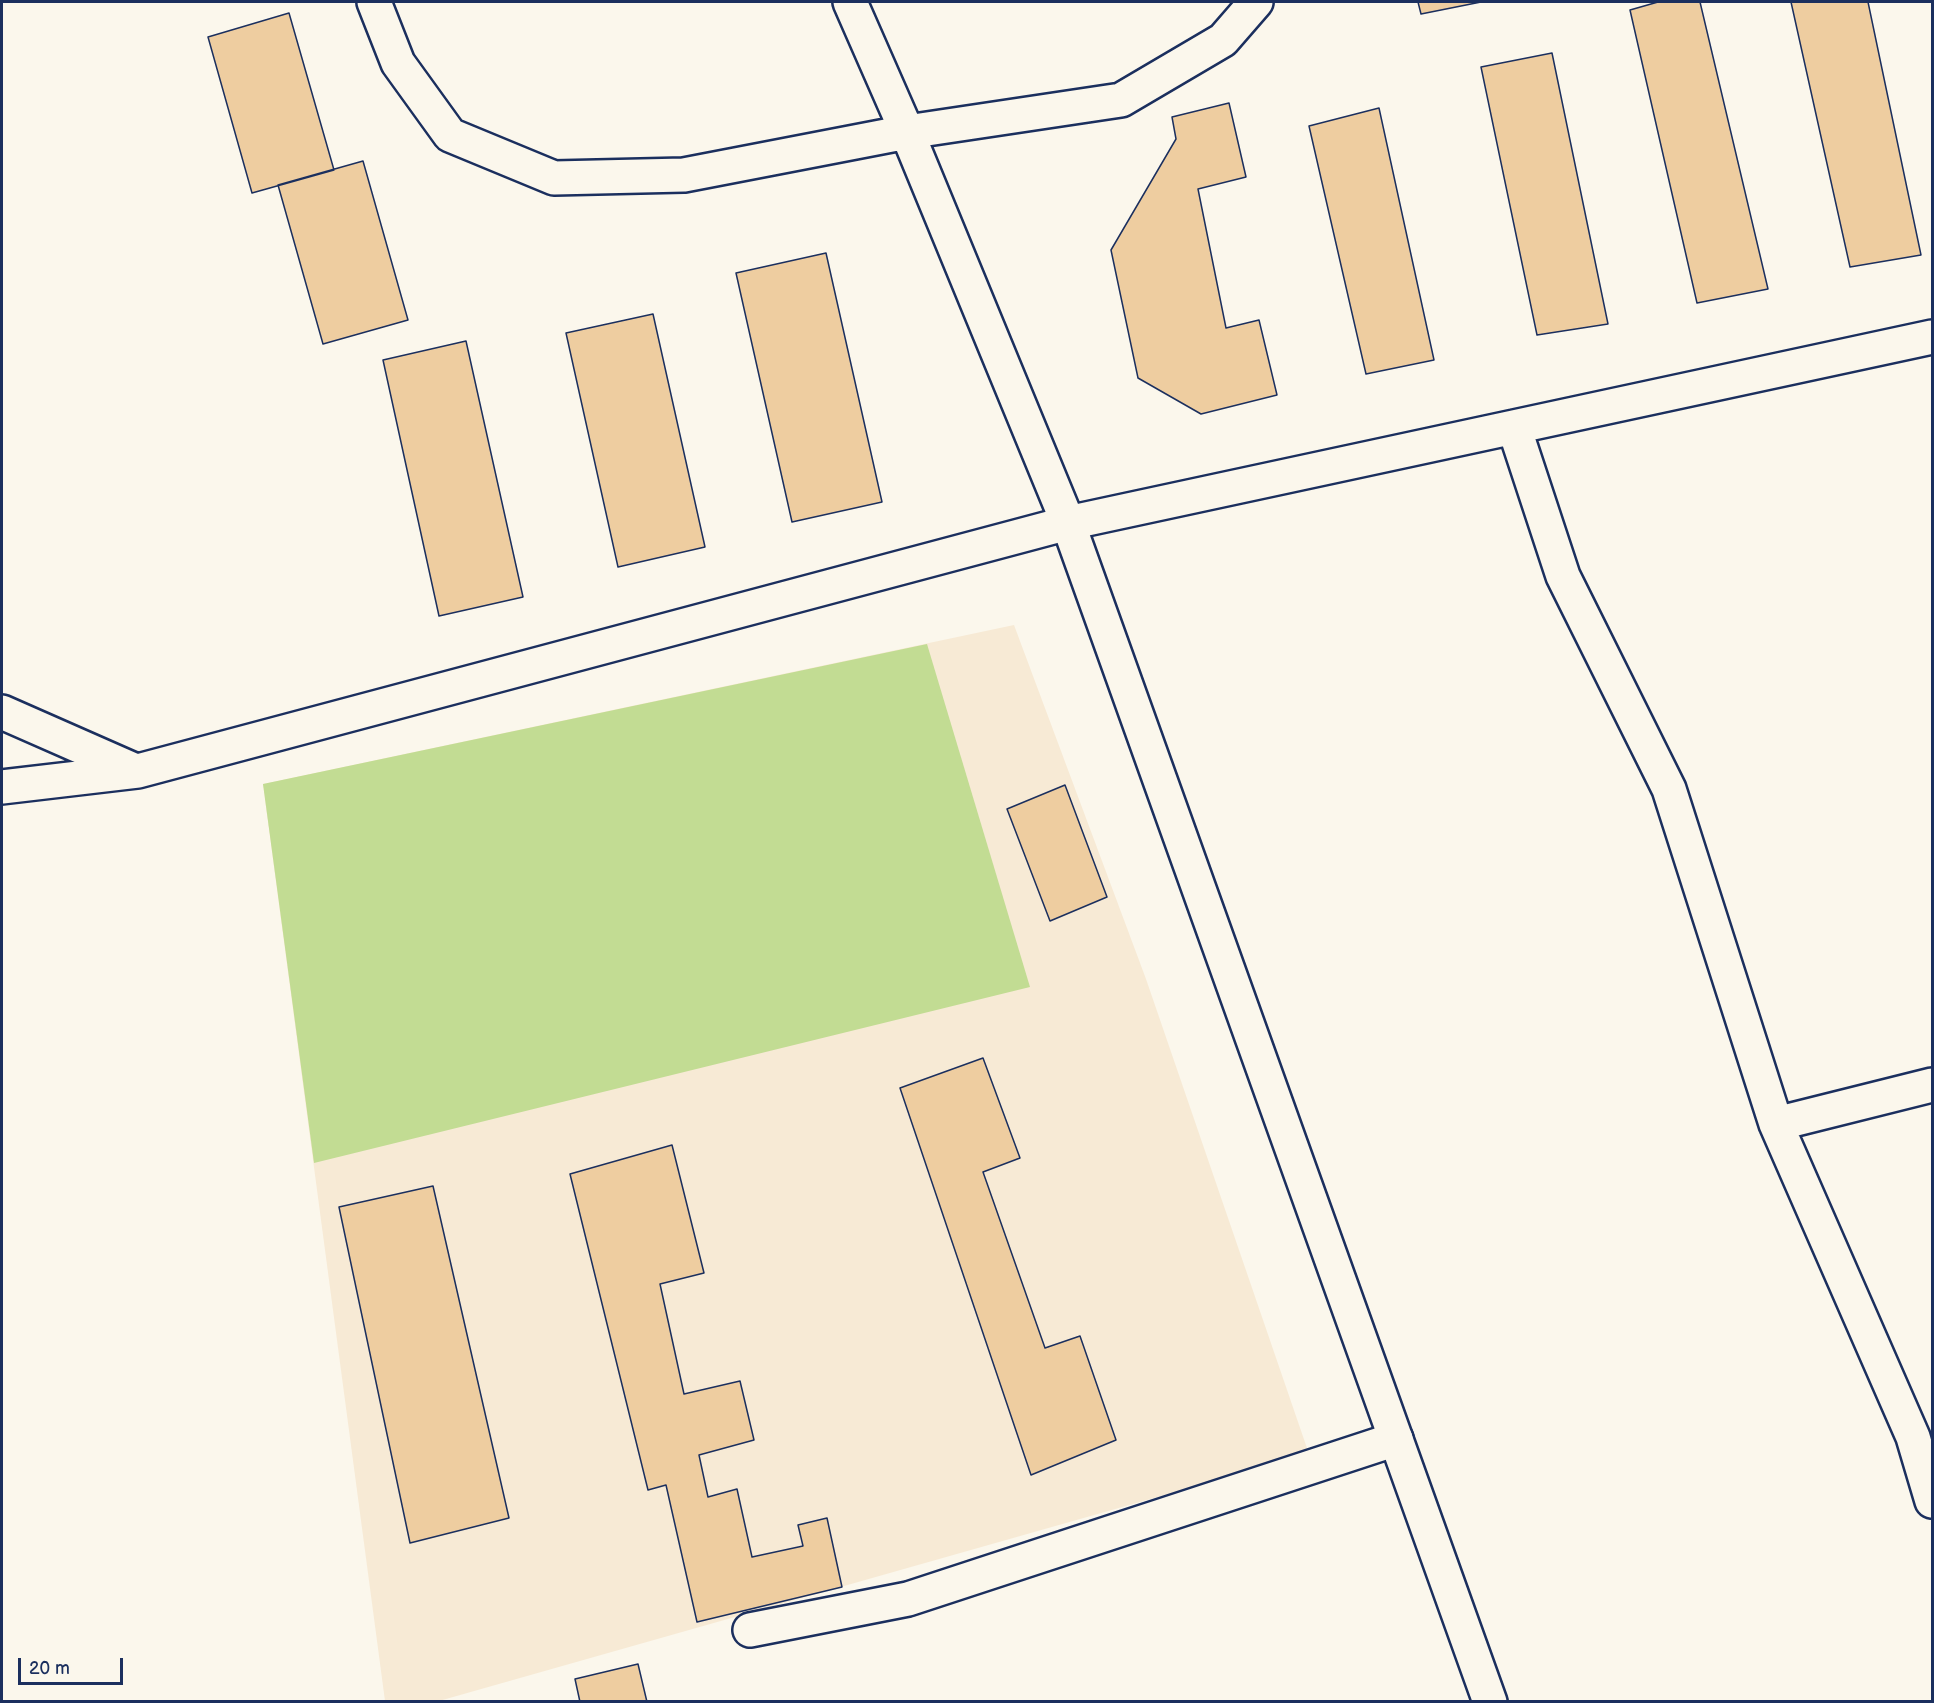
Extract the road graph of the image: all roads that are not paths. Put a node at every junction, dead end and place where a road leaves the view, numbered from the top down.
1 (374, 2) edge
2 (850, 2) edge
3 (1256, 2) edge
4 (908, 132) junction
5 (1932, 337) edge
6 (1514, 427) junction
7 (1068, 523) junction
8 (2, 712) edge
9 (138, 771) junction
10 (2, 787) edge
11 (1932, 1085) edge
12 (1776, 1124) junction
13 (1396, 1439) junction
14 (1932, 1501) edge
15 (750, 1630) dead end
16 (1490, 1701) edge

1 - 4 street
2 - 4 street
3 - 4 street
4 - 7 street
5 - 6 street
6 - 7 street
6 - 12 street
7 - 9 street
7 - 13 street
8 - 9 street
9 - 10 street
11 - 12 street
12 - 14 street
13 - 15 street
13 - 16 street

